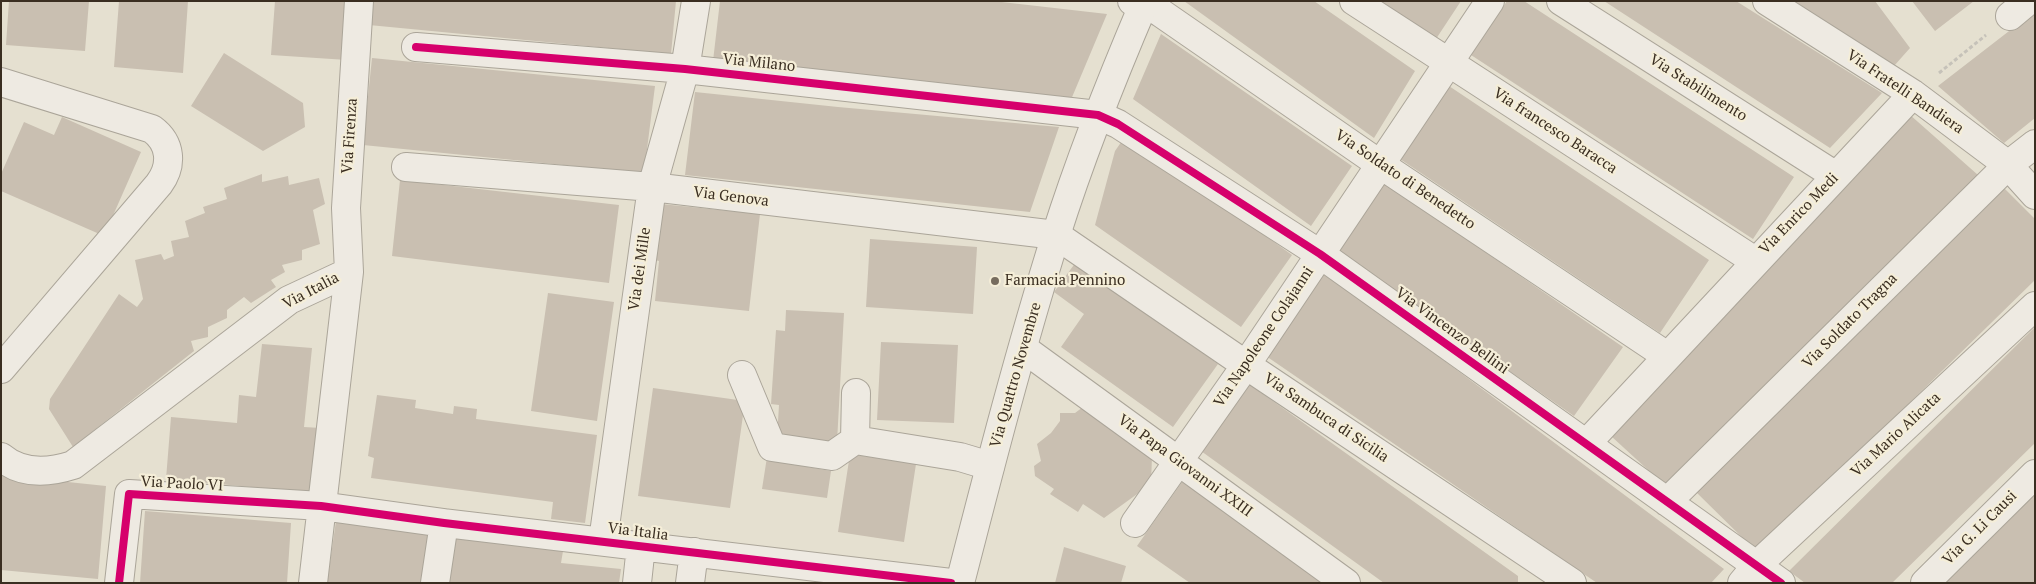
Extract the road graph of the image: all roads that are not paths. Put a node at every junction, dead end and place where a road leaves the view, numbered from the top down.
1 (359, 1) edge
2 (696, 1) edge
3 (1354, 1) edge
4 (1490, 1) edge
5 (1561, 1) edge
6 (1767, 1) edge
7 (1141, 2) edge
8 (416, 47) dead end
9 (1450, 63) junction
10 (685, 69) junction
11 (1, 82) edge
12 (1913, 94) junction
13 (1098, 116) junction
14 (2035, 144) edge
15 (1381, 165) junction
16 (2008, 165) junction
17 (406, 167) dead end
18 (1836, 176) junction
19 (652, 187) junction
20 (2035, 195) edge
21 (1056, 235) junction
22 (1320, 254) junction
23 (1755, 260) junction
24 (348, 272) junction
25 (2035, 306) edge
26 (1024, 349) junction
27 (1667, 356) junction
28 (1246, 365) junction
29 (1, 369) edge
30 (742, 375) dead end
31 (856, 393) dead end
32 (855, 440) junction
33 (1586, 444) junction
34 (1, 457) edge
35 (1178, 461) junction
36 (990, 466) junction
37 (2035, 474) edge
38 (1666, 502) junction
39 (321, 506) junction
40 (444, 523) junction
41 (1135, 523) dead end
42 (603, 541) junction
43 (640, 546) junction
44 (694, 552) junction
45 (804, 574) edge
46 (1749, 574) edge
47 (119, 583) edge
48 (313, 583) edge
49 (435, 583) edge
50 (637, 583) edge
51 (690, 583) edge
52 (951, 583) edge
53 (960, 583) edge
54 (1346, 583) edge
55 (1572, 583) edge
56 (1781, 583) edge
57 (1925, 583) edge

1 - 24 street, Via Firenza
2 - 10 street, Via dei Mille
3 - 9 street, Via francesco Baracca
4 - 9 street, Via Napoleone Colajanni
5 - 18 street, Via Stabilimento
6 - 12 street, Via Fratelli Bandiera
7 - 13 street, Via Quattro Novembre
7 - 15 street, Via Soldato di Benedetto
8 - 10 street, Via Milano
9 - 15 street, Via Napoleone Colajanni
9 - 23 street, Via francesco Baracca
10 - 13 street, Via Milano
10 - 19 street, Via dei Mille
11 - 29 street
12 - 16 street, Via Fratelli Bandiera
12 - 18 street, Via Enrico Medi
13 - 21 street, Via Quattro Novembre
13 - 22 street, Via Vincenzo Bellini
14 - 16 street, Via Soldato Tragna
15 - 22 street, Via Napoleone Colajanni
15 - 27 street, Via Soldato di Benedetto
16 - 20 street, Via Fratelli Bandiera
16 - 38 street, Via Soldato Tragna
17 - 19 street, Via Genova
18 - 23 street, Via Enrico Medi
19 - 21 street, Via Genova
19 - 42 street, Via dei Mille
21 - 26 street, Via Quattro Novembre
21 - 28 street, Via Sambuca di Sicilia
22 - 28 street, Via Napoleone Colajanni
22 - 33 street, Via Vincenzo Bellini
23 - 27 street, Via Enrico Medi
24 - 34 street, Via Italia
24 - 39 street, Via Italia
25 - 46 street, Via Mario Alicata
26 - 35 street, Via Papa Giovanni XXIII
26 - 36 street, Via Quattro Novembre
27 - 33 street, Via Enrico Medi
28 - 35 street, Via Napoleone Colajanni
28 - 55 street, Via Sambuca di Sicilia
30 - 32 street
31 - 32 street
32 - 36 street
33 - 38 street, Via Vincenzo Bellini
35 - 41 street, Via Napoleone Colajanni
35 - 54 street, Via Papa Giovanni XXIII
36 - 53 street, Via Quattro Novembre
37 - 57 street, Via G. Li Causi
38 - 46 street, Via Vincenzo Bellini
39 - 40 street, Via Italia
39 - 47 street, Via Paolo VI
39 - 48 street
40 - 42 street, Via Italia
40 - 49 street
42 - 43 street, Via Italia
43 - 44 street, Via Italia
43 - 50 street
44 - 45 street, Via Italia
44 - 51 street
45 - 52 street, Via Italia
46 - 56 street, Via Vincenzo Bellini

